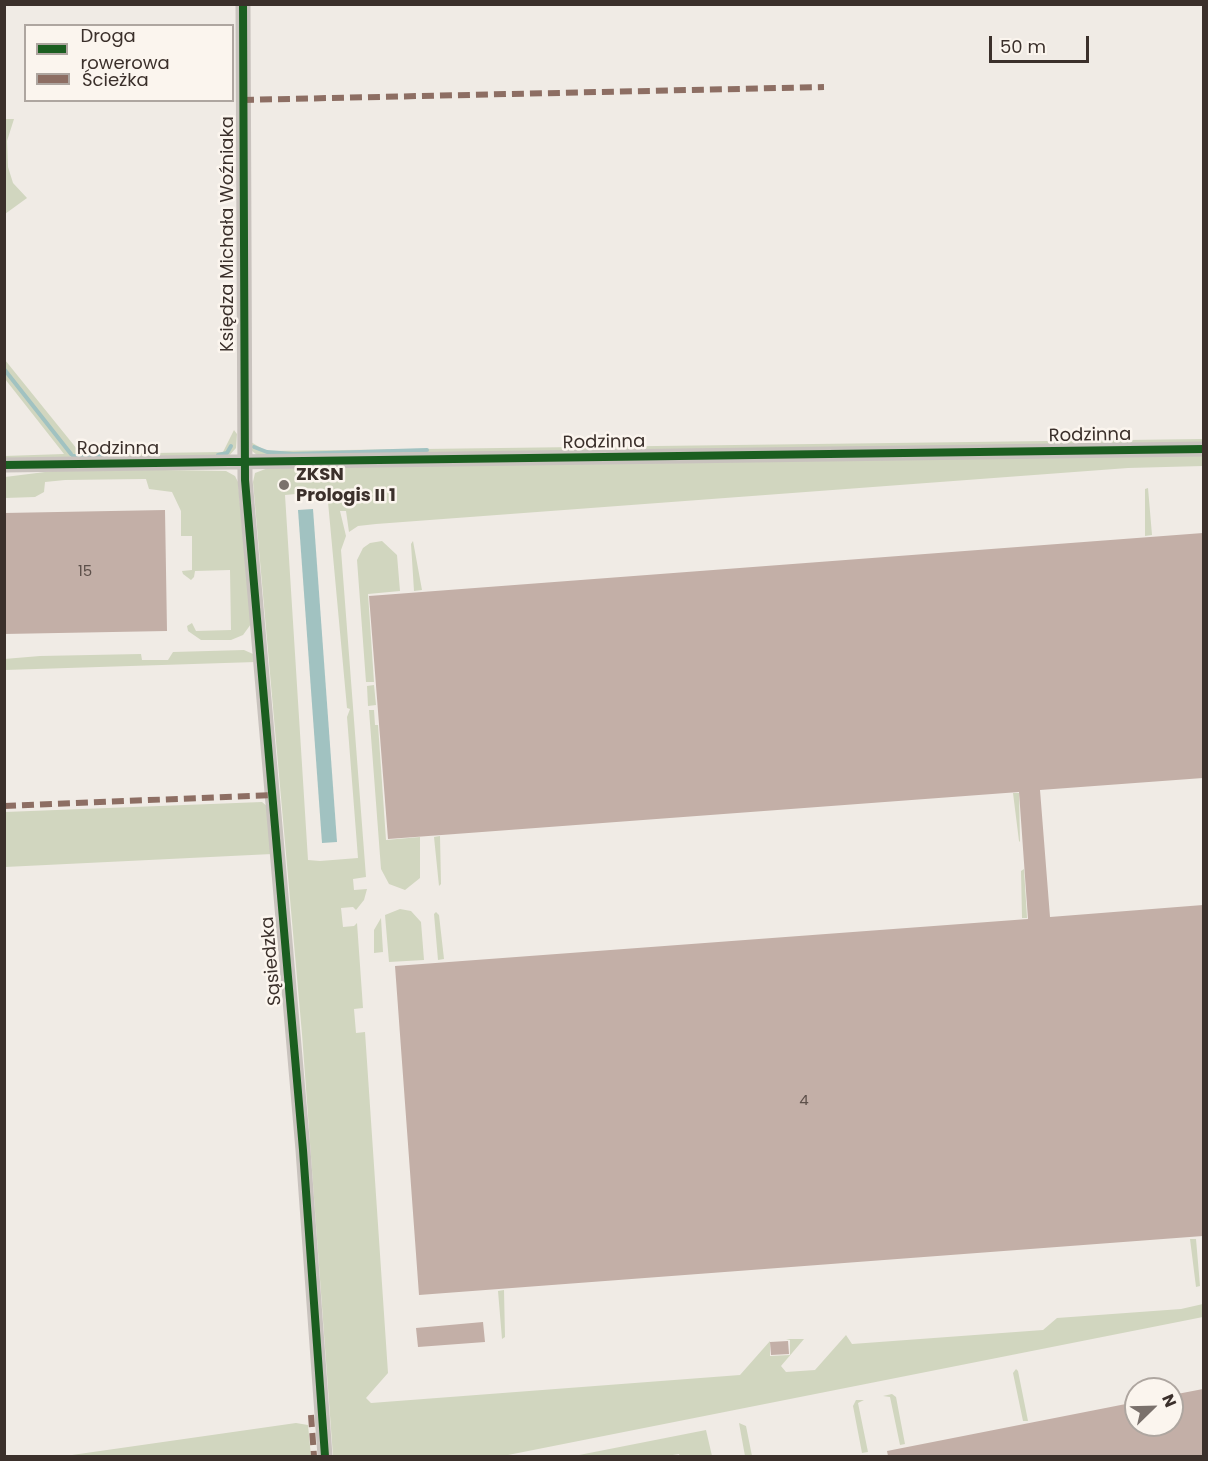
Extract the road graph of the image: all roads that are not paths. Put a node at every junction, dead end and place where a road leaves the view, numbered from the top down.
1 (243, 4) edge
2 (1203, 449) edge
3 (244, 464) junction
4 (4, 465) edge
5 (325, 1456) edge

1 - 3 street, Księdza Michała Woźniaka
2 - 3 street, Rodzinna
3 - 4 street, Rodzinna
3 - 5 street, Sąsiedzka

